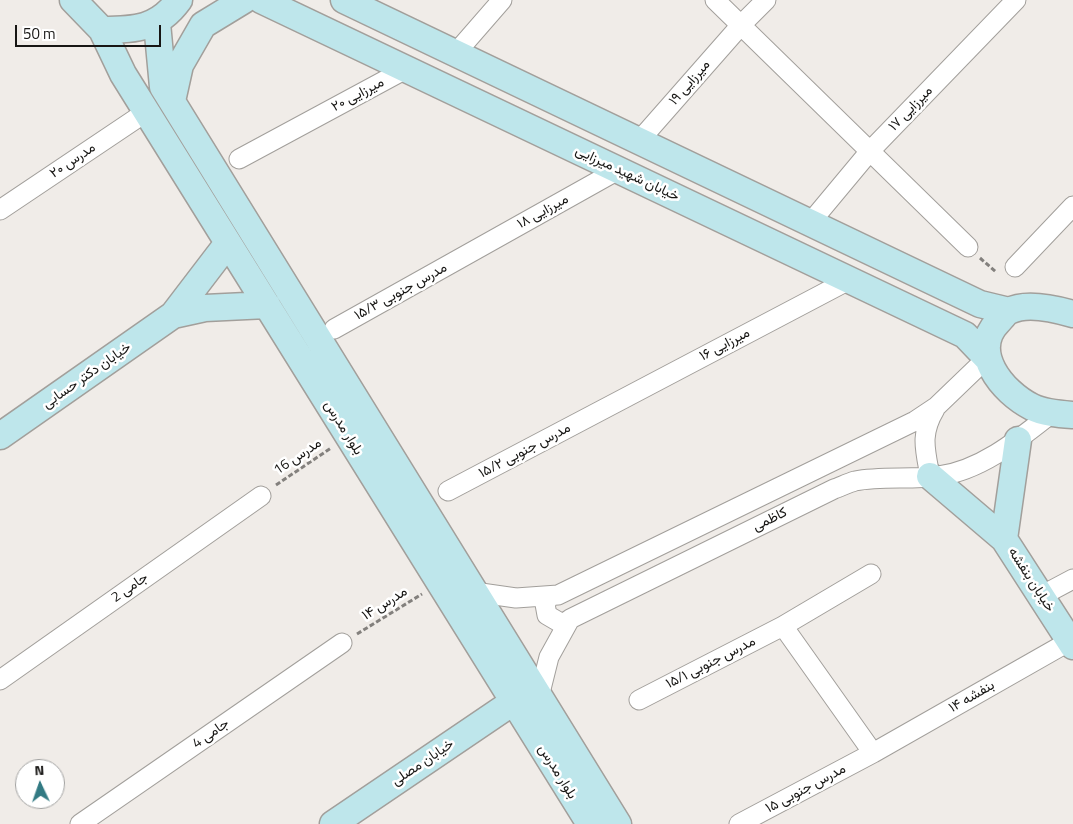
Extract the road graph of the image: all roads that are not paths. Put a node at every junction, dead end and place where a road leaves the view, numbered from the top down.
1 (73, 0) edge
2 (179, 0) edge
3 (244, 0) edge
4 (262, 0) edge
5 (344, 0) edge
6 (502, 0) edge
7 (715, 0) edge
8 (766, 0) edge
9 (1016, 0) edge
10 (157, 23) junction
11 (741, 25) junction
12 (102, 30) junction
13 (455, 54) junction
14 (406, 69) junction
15 (172, 101) junction
16 (146, 112) junction
17 (639, 141) junction
18 (870, 151) junction
19 (239, 159) dead end
20 (618, 170) junction
21 (1073, 206) edge
22 (0, 210) edge
23 (810, 223) junction
24 (228, 243) junction
25 (968, 247) road end
26 (468, 254) joint
27 (1015, 268) dead end
28 (849, 280) junction
29 (267, 305) junction
30 (1009, 311) junction
31 (1073, 314) edge
32 (173, 315) junction
33 (334, 329) dead end
34 (987, 358) junction
35 (936, 408) junction
36 (602, 410) joint
37 (1062, 414) edge
38 (0, 436) edge
39 (1018, 440) junction
40 (930, 476) junction
41 (448, 491) dead end
42 (260, 496) road end
43 (1004, 539) junction
44 (871, 574) dead end
45 (1073, 579) edge
46 (474, 592) junction
47 (550, 596) junction
48 (1041, 596) junction
49 (567, 624) junction
50 (783, 626) junction
51 (342, 643) road end
52 (1072, 644) edge
53 (0, 680) edge
54 (539, 697) junction
55 (639, 700) dead end
56 (512, 702) junction
57 (873, 753) junction
58 (586, 822) edge
59 (80, 824) edge
60 (333, 824) edge
61 (618, 824) edge
62 (739, 824) edge

1 - 12 street, بلوار مدرس
2 - 10 street
3 - 15 street
4 - 14 street, خیابان شهید میرزایی
5 - 13 street
6 - 13 street
7 - 11 street
8 - 11 street, میرزایی ۱۹
9 - 18 street, میرزایی ۱۷
10 - 12 street
10 - 15 street, بلوار مدرس
11 - 17 street, میرزایی ۱۹
11 - 18 street
12 - 16 street, بلوار مدرس
13 - 17 street
14 - 19 street, میرزایی ۲۰
14 - 20 street, خیابان شهید میرزایی
15 - 46 street, بلوار مدرس
16 - 22 street, مدرس ۲۰
16 - 24 street, بلوار مدرس
17 - 23 street
18 - 23 street, میرزایی ۱۷
18 - 25 street
20 - 26 street, میرزایی ۱۸
20 - 28 street, خیابان شهید میرزایی
21 - 27 street
23 - 30 street
24 - 29 street, بلوار مدرس
24 - 32 street
26 - 33 street, مدرس جنوبی ۱۵/۳
28 - 34 street, خیابان شهید میرزایی
28 - 36 street, میرزایی ۱۶
29 - 32 street
29 - 56 street, بلوار مدرس
30 - 31 street
30 - 34 street
32 - 38 street, خیابان دکتر حسابی
34 - 35 street, کاظمی
34 - 37 street, خیابان شهید میرزایی
35 - 40 street
35 - 47 street, کاظمی
36 - 41 street, مدرس جنوبی ۱۵/۲
37 - 39 street, کاظمی
39 - 40 street, کاظمی
39 - 43 street, خیابان بنفشه
40 - 43 street, خیابان بنفشه
40 - 49 street, کاظمی
42 - 53 street, جامی 2
43 - 48 street, خیابان بنفشه
44 - 50 street, مدرس جنوبی ۱۵/۱
45 - 48 street
46 - 47 street, کاظمی
46 - 54 street, بلوار مدرس
47 - 49 street
48 - 52 street, خیابان بنفشه
49 - 54 street, کاظمی
50 - 55 street, مدرس جنوبی ۱۵/۱
50 - 57 street
51 - 59 street, جامی 4
52 - 57 street, بنفشه ۱۴
54 - 61 street, بلوار مدرس
56 - 58 street, بلوار مدرس
56 - 60 street, خیابان مصلی
57 - 62 street, مدرس جنوبی ۱۵

